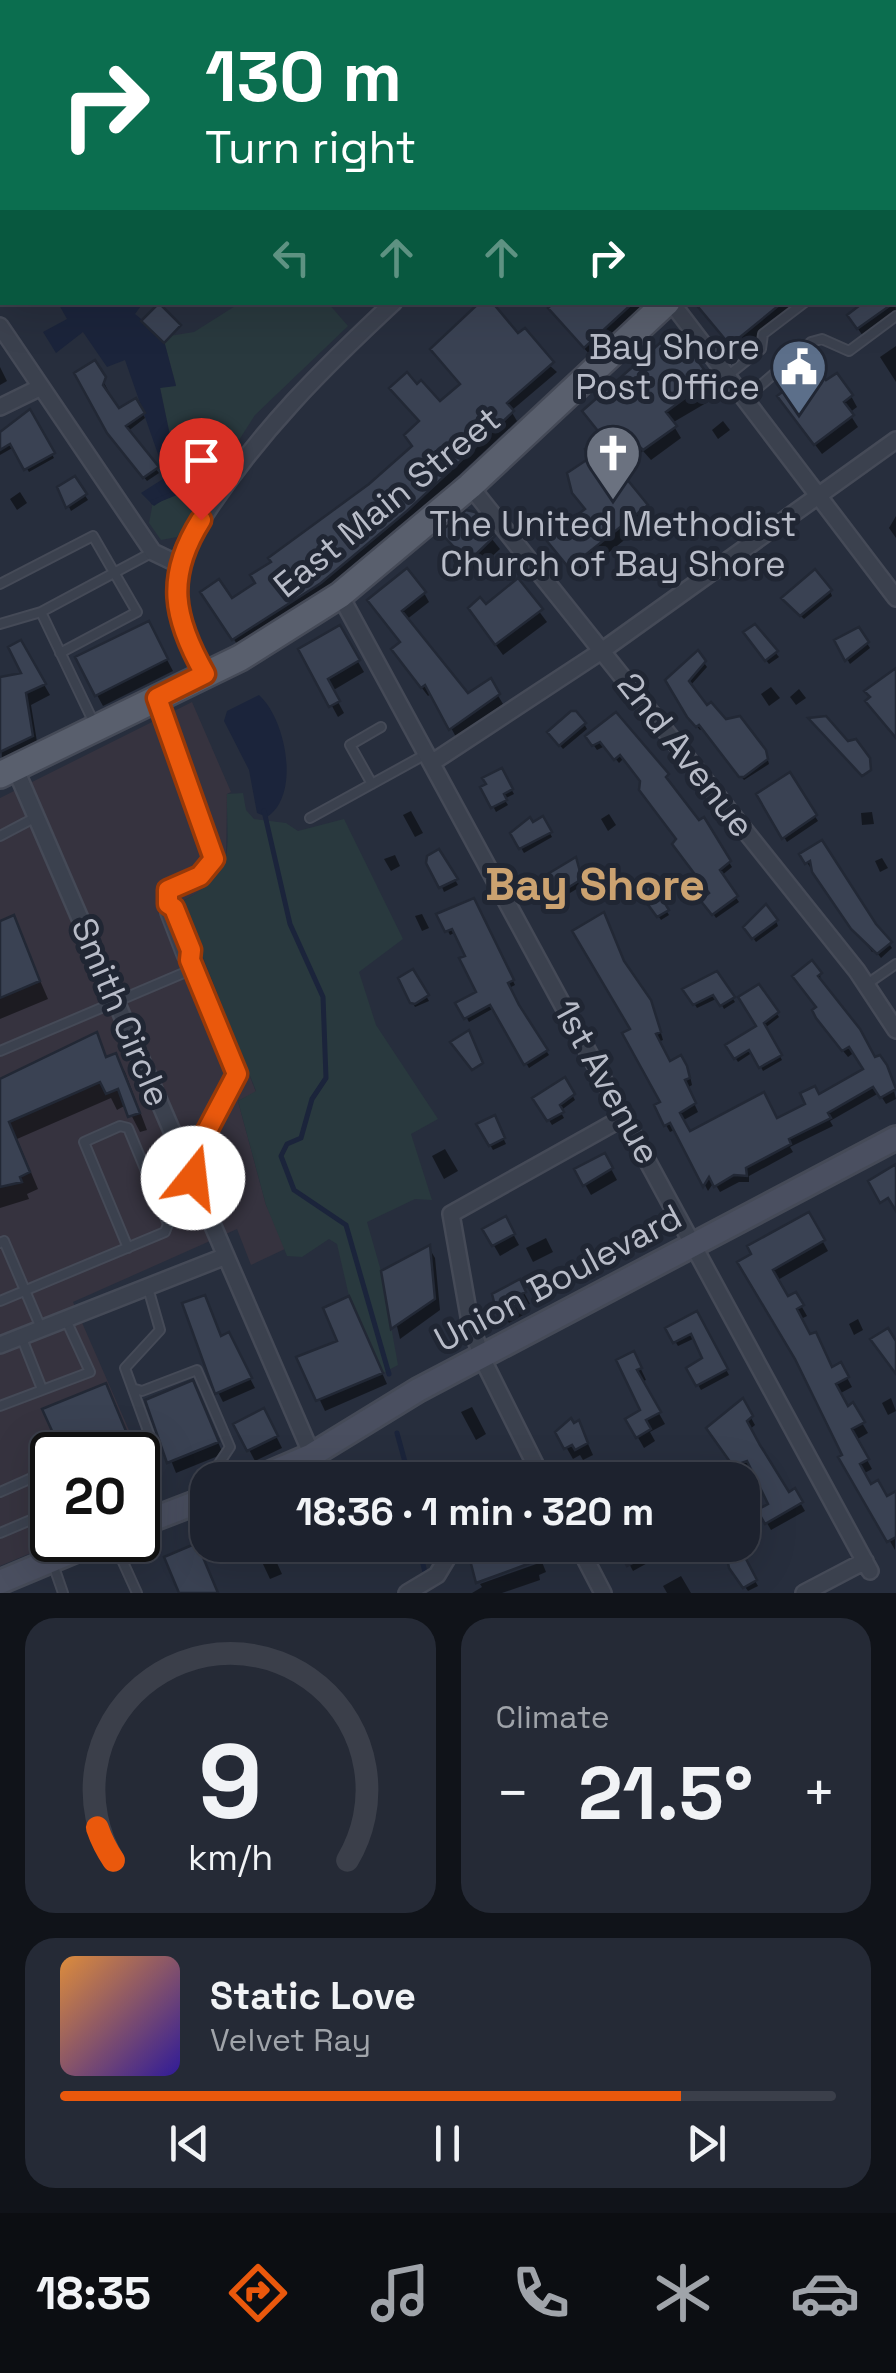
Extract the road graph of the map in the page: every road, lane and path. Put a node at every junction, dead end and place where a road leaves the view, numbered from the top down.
1 (391, 305) edge
2 (666, 305) edge
3 (671, 305) edge
4 (801, 305) edge
5 (896, 316) edge
6 (0, 326) edge
7 (726, 377) junction
8 (39, 388) junction
9 (744, 400) junction
10 (0, 407) edge
11 (896, 440) edge
12 (470, 486) junction
13 (816, 494) junction
14 (154, 552) junction
15 (178, 564) junction
16 (116, 572) junction
17 (0, 584) edge
18 (340, 595) junction
19 (896, 598) edge
20 (41, 612) junction
21 (0, 624) edge
22 (603, 650) junction
23 (60, 653) junction
24 (205, 674) junction
25 (157, 698) junction
26 (381, 727) dead end
27 (96, 728) junction
28 (431, 757) junction
29 (8, 772) edge
30 (372, 784) junction
31 (36, 817) junction
32 (310, 818) dead end
33 (0, 836) edge
34 (191, 964) junction
35 (896, 964) edge
36 (866, 984) junction
37 (116, 998) junction
38 (896, 1030) edge
39 (1, 1048) edge
40 (626, 1116) junction
41 (896, 1138) edge
42 (193, 1178) junction
43 (0, 1243) edge
44 (696, 1245) junction
45 (128, 1248) junction
46 (226, 1256) junction
47 (148, 1288) junction
48 (25, 1291) junction
49 (0, 1301) edge
50 (66, 1320) junction
51 (41, 1328) junction
52 (21, 1336) junction
53 (0, 1344) edge
54 (482, 1358) junction
55 (42, 1389) junction
56 (135, 1389) junction
57 (0, 1406) edge
58 (149, 1432) edge
59 (312, 1455) junction
60 (220, 1462) edge
61 (296, 1462) edge
62 (534, 1462) edge
63 (30, 1479) edge
64 (0, 1492) edge
65 (190, 1505) edge
66 (160, 1517) edge
67 (30, 1520) edge
68 (0, 1533) edge
69 (47, 1562) edge
70 (53, 1562) edge
71 (123, 1562) edge
72 (445, 1562) edge
73 (587, 1562) edge
74 (0, 1582) edge
75 (413, 1590) edge
76 (64, 1593) edge
77 (137, 1593) edge
78 (603, 1593) edge
79 (804, 1593) edge

1 - 15 street
2 - 12 main road, East Main Street
3 - 7 street
4 - 7 lane
5 - 9 lane
6 - 8 street
7 - 9 street
8 - 10 street
8 - 14 street
9 - 13 street
11 - 13 street
12 - 18 main road, East Main Street
12 - 22 street, 2nd Avenue
13 - 19 street
13 - 22 street
14 - 15 street
14 - 16 lane
15 - 24 street
16 - 17 lane
16 - 20 lane
16 - 23 lane
18 - 24 main road, East Main Street
18 - 28 street, 1st Avenue
20 - 21 lane
20 - 23 lane
22 - 28 street
22 - 36 street, 2nd Avenue
23 - 27 lane
24 - 25 main road, East Main Street
25 - 27 main road, East Main Street
25 - 34 lane
26 - 30 lane
27 - 29 main road, East Main Street
28 - 30 lane
28 - 40 street, 1st Avenue
29 - 31 street, Smith Circle
30 - 32 lane
31 - 33 lane
31 - 37 street, Smith Circle
34 - 37 lane
34 - 42 lane
35 - 36 lane
36 - 38 street, 2nd Avenue
37 - 39 lane
37 - 42 street, Smith Circle
40 - 44 street, 1st Avenue
40 - 54 street
41 - 44 main road, Union Boulevard
42 - 46 street, Smith Circle
43 - 48 lane
44 - 54 main road, Union Boulevard
44 - 79 street, 1st Avenue
45 - 45 lane
45 - 48 lane
46 - 47 street
46 - 59 street, Smith Circle
47 - 50 street
47 - 56 lane
48 - 49 lane
48 - 51 lane
50 - 51 street
50 - 55 lane
51 - 52 street
52 - 53 street
52 - 55 lane
54 - 59 main road, Union Boulevard
54 - 62 street
55 - 57 lane
56 - 58 lane
56 - 60 lane
59 - 61 main road, Union Boulevard
63 - 64 lane
65 - 66 main road
67 - 68 lane
69 - 74 main road
70 - 76 lane
71 - 77 lane
72 - 75 street
73 - 78 street

